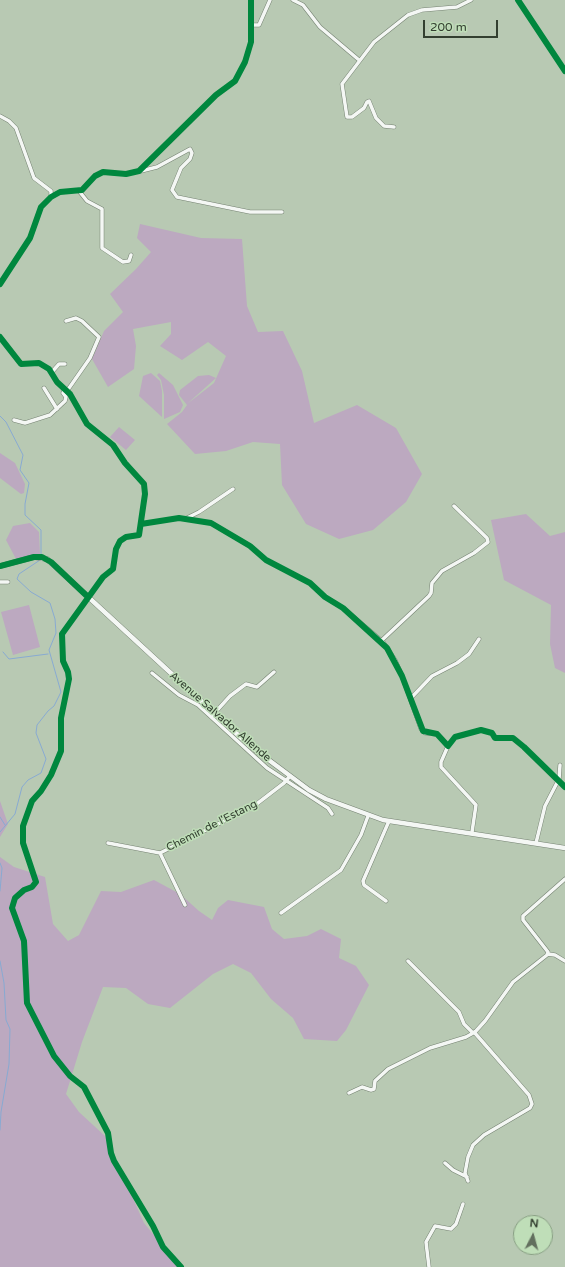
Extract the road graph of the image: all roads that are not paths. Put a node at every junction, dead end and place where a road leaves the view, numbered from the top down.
1 (251, 0) edge
2 (270, 0) edge
3 (292, 0) edge
4 (471, 0) edge
5 (518, 0) edge
6 (252, 25) junction
7 (359, 60) junction
8 (565, 71) edge
9 (0, 116) edge
10 (394, 127) dead end
11 (140, 171) junction
12 (79, 190) junction
13 (52, 197) junction
14 (282, 212) dead end
15 (131, 255) dead end
16 (0, 284) edge
17 (66, 321) dead end
18 (0, 337) edge
19 (2, 342) edge
20 (65, 364) dead end
21 (52, 372) junction
22 (44, 388) dead end
23 (66, 390) junction
24 (57, 409) junction
25 (14, 420) dead end
26 (234, 489) dead end
27 (454, 506) dead end
28 (184, 519) junction
29 (141, 524) junction
30 (0, 566) edge
31 (0, 582) edge
32 (8, 582) dead end
33 (90, 595) junction
34 (479, 639) dead end
35 (381, 641) junction
36 (274, 672) dead end
37 (152, 673) dead end
38 (411, 698) junction
39 (213, 715) junction
40 (524, 747) dead end
41 (560, 765) dead end
42 (290, 776) junction
43 (286, 780) junction
44 (558, 781) junction
45 (332, 814) dead end
46 (368, 816) junction
47 (389, 821) junction
48 (472, 832) junction
49 (536, 842) junction
50 (108, 843) dead end
51 (565, 845) edge
52 (565, 848) edge
53 (160, 853) junction
54 (565, 879) edge
55 (386, 901) dead end
56 (185, 906) dead end
57 (281, 913) dead end
58 (548, 954) junction
59 (408, 961) dead end
60 (565, 961) edge
61 (473, 1033) junction
62 (349, 1093) dead end
63 (445, 1162) dead end
64 (463, 1204) dead end
65 (181, 1267) edge
66 (429, 1267) edge

1 - 6 street
2 - 6 street
3 - 7 street
4 - 7 street
5 - 8 street
6 - 11 street
7 - 10 street
9 - 13 street
11 - 12 street
11 - 14 street
12 - 13 street
12 - 15 street
13 - 16 street
17 - 23 street
18 - 19 street
19 - 21 street
20 - 21 street
21 - 23 street
22 - 24 street
23 - 24 street
23 - 29 street
24 - 25 street
26 - 28 street
27 - 35 street
28 - 29 street
28 - 35 street
29 - 33 street
30 - 33 main road, Avenue Salvador Allende
31 - 32 street
33 - 39 main road, Avenue Salvador Allende
33 - 65 street
34 - 38 street
35 - 38 street
36 - 39 street
37 - 39 street
38 - 48 street
39 - 42 main road, Avenue Salvador Allende
39 - 43 street
40 - 44 street
41 - 44 street
42 - 43 street, Chemin de l'Estang
42 - 46 main road, Avenue Salvador Allende
43 - 45 street
43 - 53 street, Chemin de l'Estang
44 - 49 street
46 - 47 main road, Avenue Salvador Allende
46 - 57 street
47 - 48 main road, Avenue Salvador Allende
47 - 55 street
48 - 49 main road, Avenue Salvador Allende
49 - 51 main road, Avenue Salvador Allende
49 - 52 main road, Avenue Salvador Allende
50 - 53 street
53 - 56 street, Chemin de l'Estang
54 - 58 street
58 - 60 street
58 - 61 street
59 - 61 street
61 - 62 street
61 - 63 street
64 - 66 street

